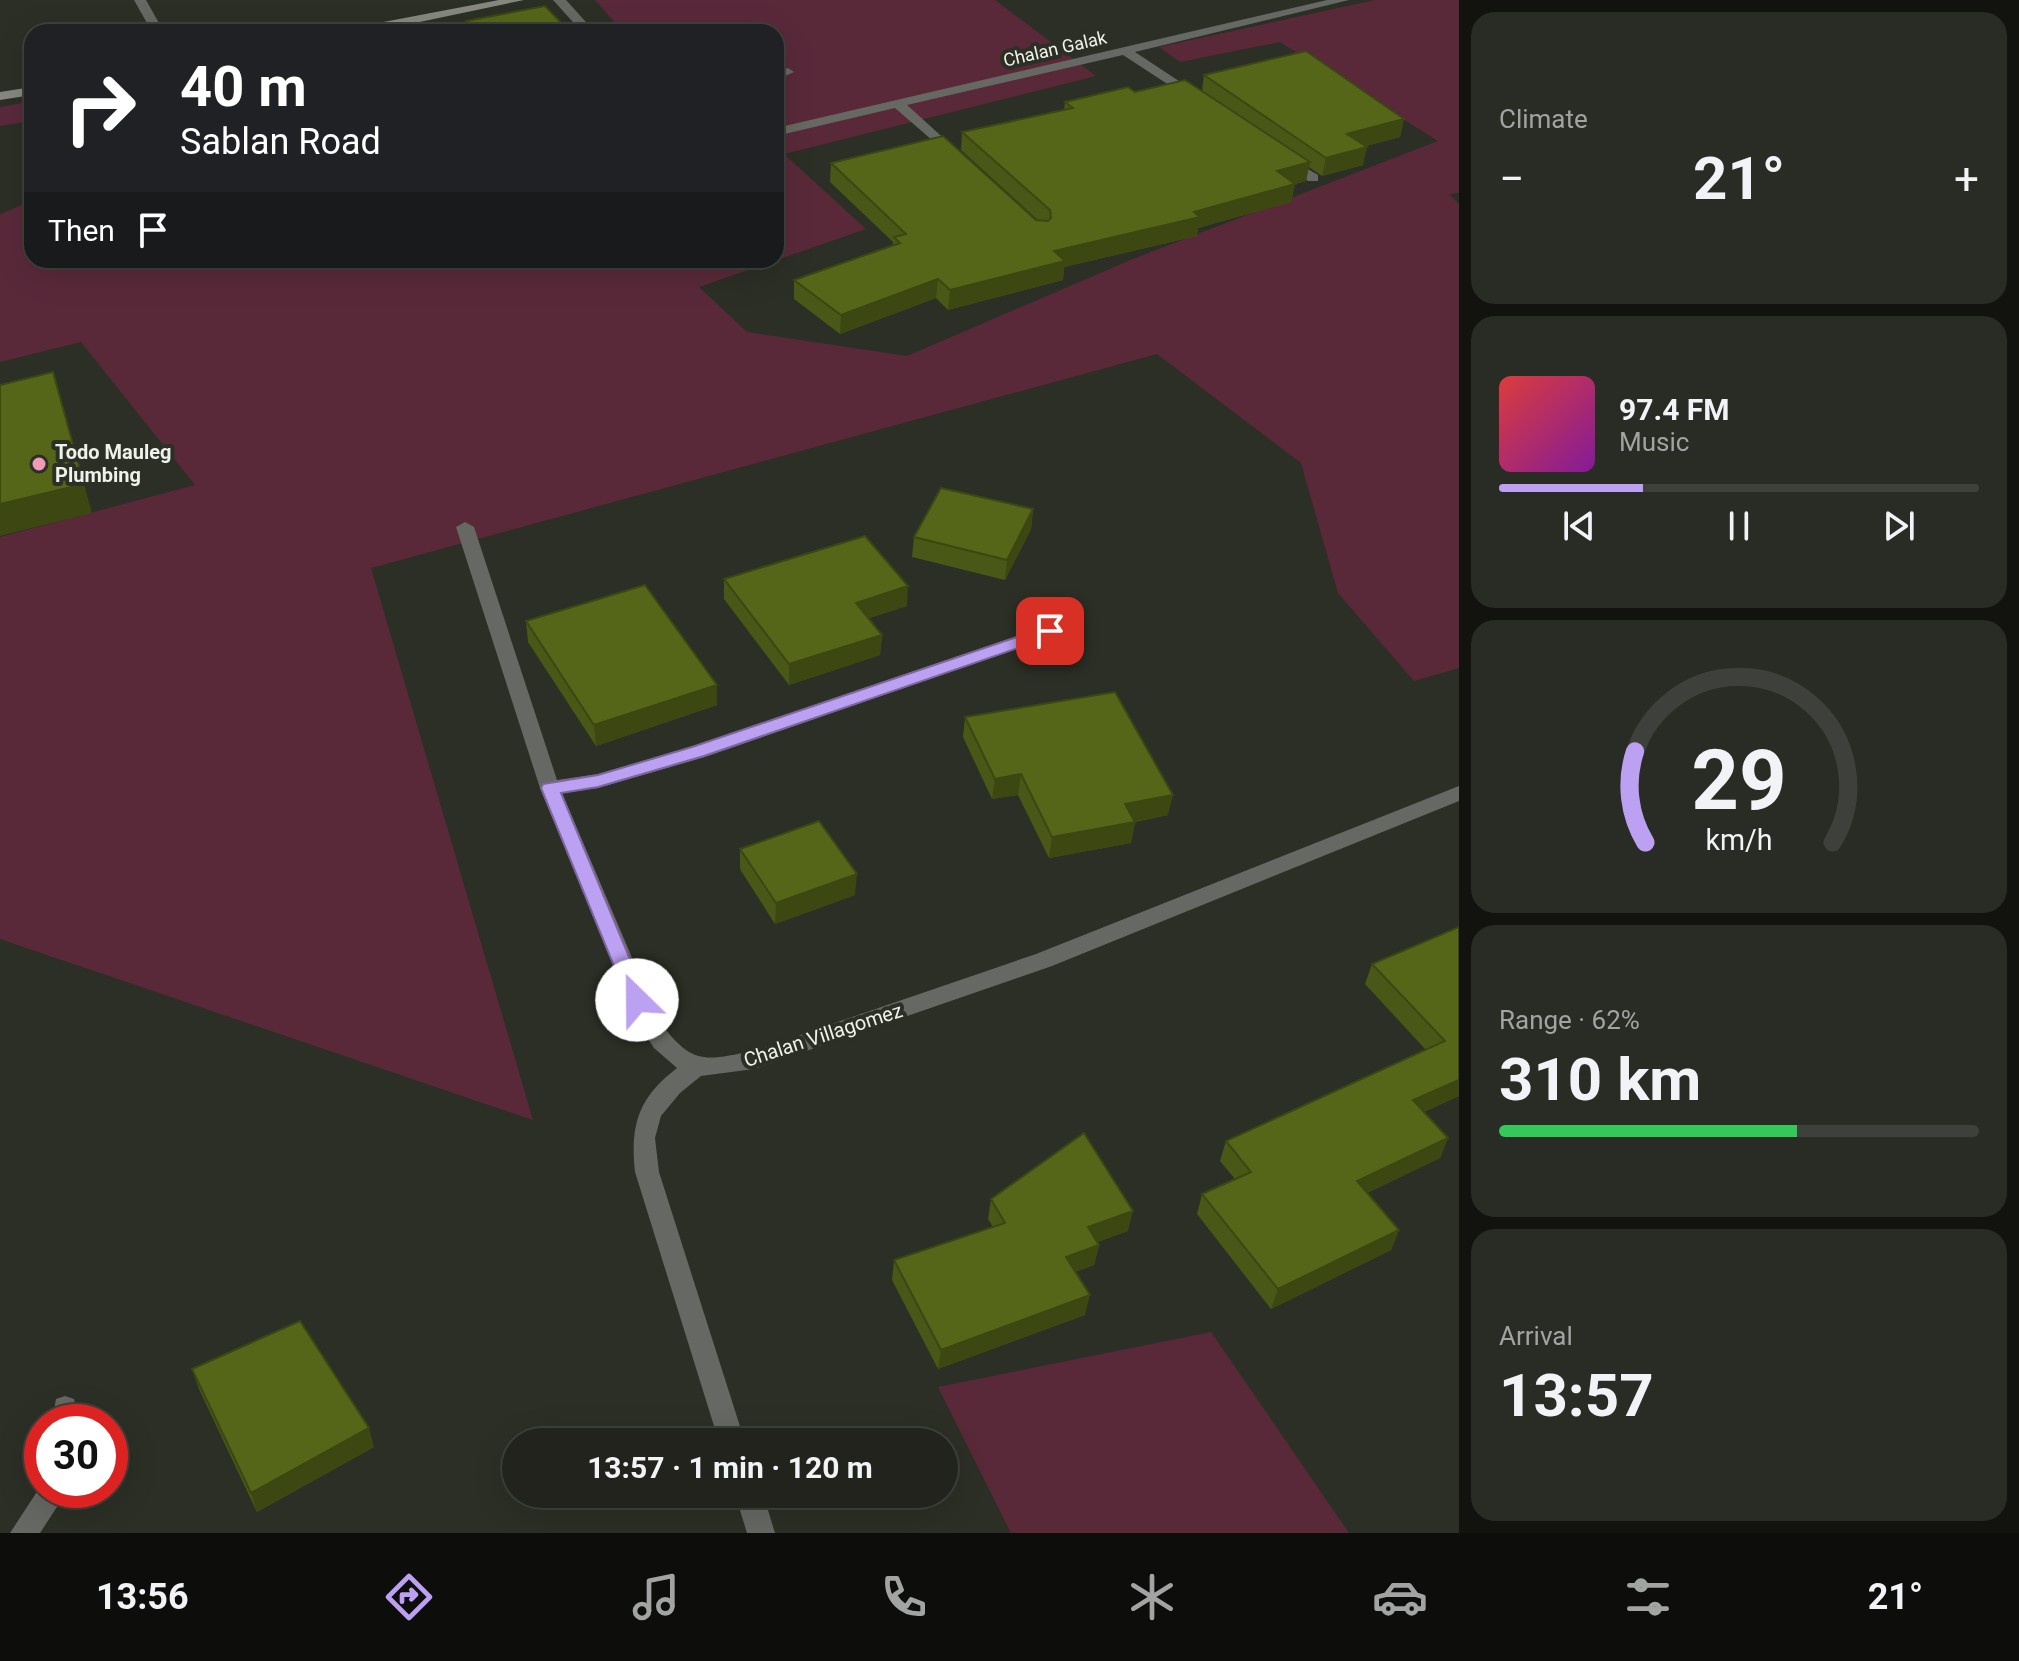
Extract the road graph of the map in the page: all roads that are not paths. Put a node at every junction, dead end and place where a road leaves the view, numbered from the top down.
1 (140, 0) edge
2 (518, 0) edge
3 (559, 0) edge
4 (1343, 0) edge
5 (154, 24) edge
6 (394, 24) edge
7 (582, 24) edge
8 (1125, 51) junction
9 (24, 92) edge
10 (0, 96) edge
11 (899, 105) junction
12 (1213, 110) edge
13 (784, 130) edge
14 (1275, 153) edge
15 (970, 169) edge
16 (1313, 178) dead end
17 (465, 527) dead end
18 (1050, 631) dead end
19 (550, 788) junction
20 (1459, 793) edge
21 (697, 1066) junction
22 (728, 1428) edge
23 (41, 1508) edge
24 (753, 1508) edge
25 (24, 1533) edge
26 (761, 1533) edge

1 - 5 street
2 - 6 main road
3 - 7 street
4 - 8 street, Chalan Galak
8 - 11 street, Chalan Galak
8 - 12 street
9 - 10 main road
11 - 13 street, Chalan Galak
11 - 15 street
14 - 16 street
17 - 19 street
18 - 19 street
19 - 21 street
20 - 21 street, Chalan Villagomez
21 - 22 street
23 - 25 street
24 - 26 street

